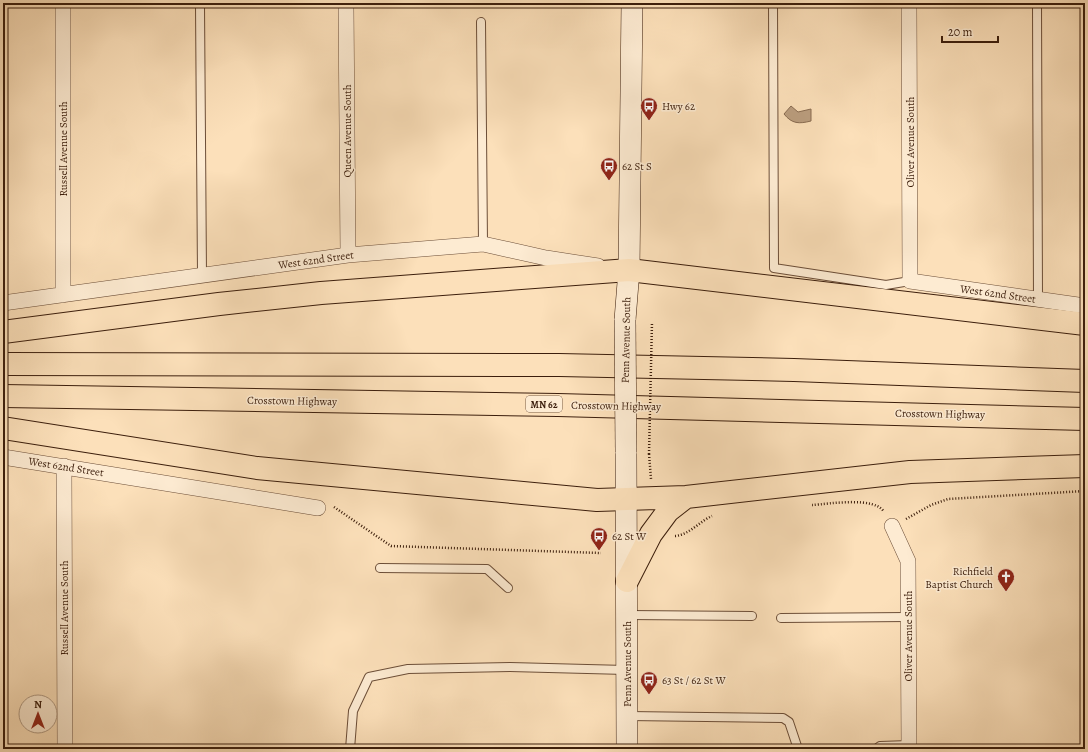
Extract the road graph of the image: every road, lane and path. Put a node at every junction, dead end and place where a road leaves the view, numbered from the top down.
1 (63, 3) edge
2 (632, 3) edge
3 (773, 3) edge
4 (909, 3) edge
5 (1037, 3) edge
6 (200, 5) dead end
7 (346, 6) dead end
8 (481, 22) dead end
9 (482, 244) junction
10 (348, 255) junction
11 (629, 270) junction
12 (202, 276) junction
13 (910, 281) junction
14 (63, 295) junction
15 (1038, 299) junction
16 (3, 303) edge
17 (1085, 306) edge
18 (652, 322) dead end
19 (1085, 324) edge
20 (3, 332) edge
21 (3, 364) edge
22 (1085, 381) edge
23 (3, 396) edge
24 (1085, 419) edge
25 (3, 428) edge
26 (3, 457) edge
27 (64, 466) junction
28 (1085, 466) edge
29 (652, 480) dead end
30 (1085, 491) edge
31 (686, 497) junction
32 (626, 498) junction
33 (810, 505) dead end
34 (322, 506) joint
35 (717, 514) dead end
36 (892, 526) junction
37 (673, 536) dead end
38 (601, 553) dead end
39 (380, 568) dead end
40 (627, 581) junction
41 (508, 588) dead end
42 (627, 615) junction
43 (752, 616) dead end
44 (908, 617) junction
45 (781, 618) dead end
46 (627, 670) junction
47 (627, 716) junction
48 (909, 747) edge
49 (65, 749) edge
50 (350, 749) edge
51 (627, 749) edge
52 (798, 749) edge
53 (876, 749) edge

1 - 14 street, Russell Avenue South
2 - 11 main road, Penn Avenue South
3 - 13 lane
4 - 13 street, Oliver Avenue South
5 - 15 lane
6 - 12 lane
7 - 10 street, Queen Avenue South
8 - 9 lane
9 - 10 street, West 62nd Street
9 - 11 street, West 62nd Street
10 - 12 street, West 62nd Street
11 - 19 highway
11 - 20 highway
11 - 32 main road, Penn Avenue South, bridge
12 - 14 street, West 62nd Street
13 - 15 street, West 62nd Street
14 - 16 street, West 62nd Street
15 - 17 street, West 62nd Street
18 - 29 path, bridge
21 - 22 highway
23 - 24 highway, Crosstown Highway / MN 62
25 - 32 highway
26 - 27 street, West 62nd Street
27 - 34 street, West 62nd Street
27 - 49 street, Russell Avenue South
28 - 31 highway
30 - 36 path
31 - 32 highway
31 - 40 highway
32 - 40 main road, Penn Avenue South
33 - 36 path
34 - 38 path
35 - 37 path
36 - 44 street, Oliver Avenue South
39 - 41 lane
40 - 42 main road, Penn Avenue South
42 - 43 lane
42 - 46 main road, Penn Avenue South
44 - 45 lane
44 - 48 street, Oliver Avenue South
46 - 47 main road, Penn Avenue South
46 - 50 lane
47 - 51 main road, Penn Avenue South
47 - 52 lane
48 - 53 lane

